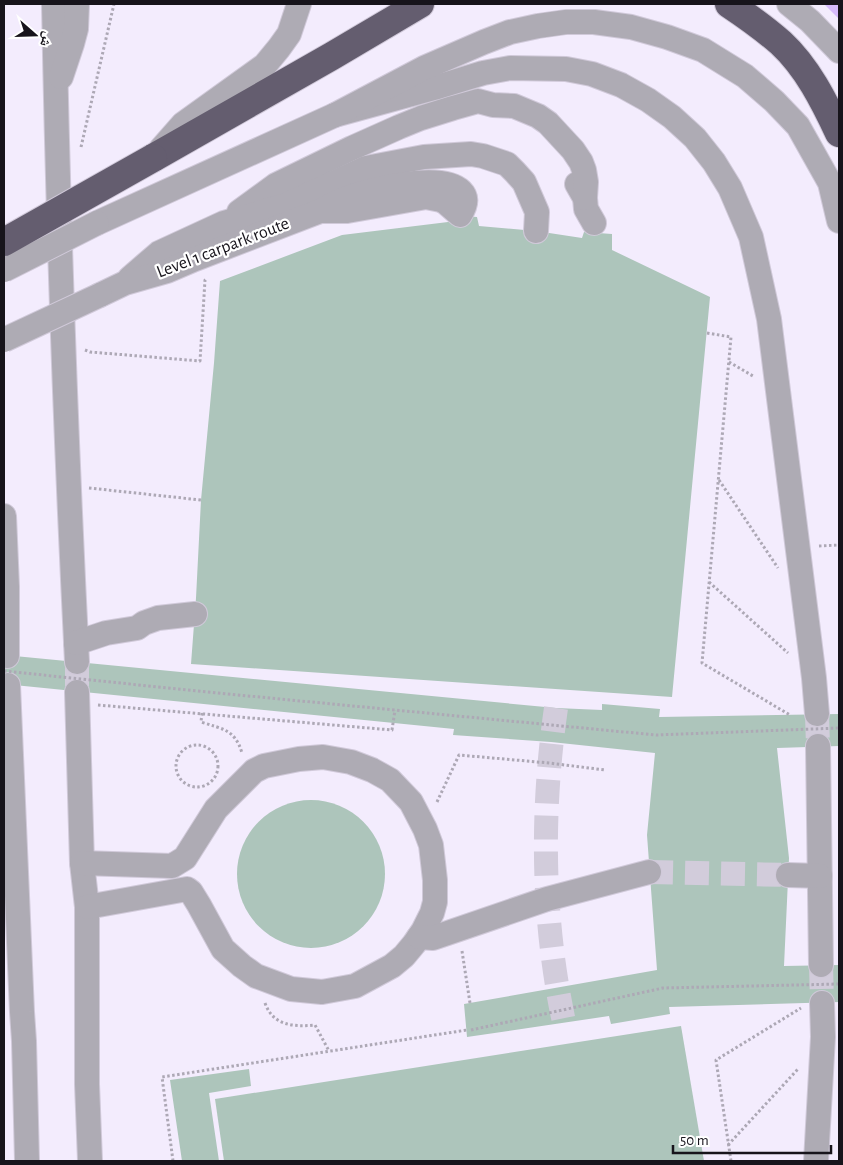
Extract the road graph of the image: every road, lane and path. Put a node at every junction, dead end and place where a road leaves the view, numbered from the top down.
1 (54, 4) edge
2 (77, 4) edge
3 (299, 4) edge
4 (420, 4) edge
5 (729, 4) edge
6 (789, 4) edge
7 (839, 51) edge
8 (55, 90) junction
9 (478, 101) junction
10 (336, 115) junction
11 (421, 118) junction
12 (839, 133) edge
13 (153, 158) junction
14 (585, 198) junction
15 (460, 215) dead end
16 (839, 221) edge
17 (536, 222) dead end
18 (224, 223) junction
19 (4, 242) edge
20 (4, 270) edge
21 (214, 276) dead end
22 (125, 283) junction
23 (707, 333) dead end
24 (4, 340) edge
25 (200, 361) dead end
26 (729, 362) junction
27 (759, 380) dead end
28 (718, 480) junction
29 (68, 486) junction
30 (201, 500) dead end
31 (4, 516) edge
32 (780, 572) dead end
33 (709, 581) junction
34 (5, 588) edge
35 (195, 621) dead end
36 (791, 656) dead end
37 (6, 671) edge
38 (77, 698) joint
39 (395, 710) junction
40 (202, 713) junction
41 (817, 714) tunnel mouth
42 (790, 715) dead end
43 (839, 728) edge
44 (201, 745) joint
45 (818, 746) tunnel mouth
46 (242, 754) dead end
47 (606, 770) dead end
48 (436, 803) dead end
49 (8, 810) edge
50 (82, 863) junction
51 (649, 872) tunnel mouth
52 (788, 875) tunnel mouth
53 (820, 876) junction
54 (87, 907) junction
55 (419, 937) junction
56 (462, 951) dead end
57 (821, 966) tunnel mouth
58 (839, 984) edge
59 (4, 991) edge
60 (264, 1000) dead end
61 (470, 1003) dead end
62 (812, 1006) joint
63 (22, 1012) junction
64 (329, 1051) junction
65 (800, 1067) dead end
66 (728, 1146) junction
67 (26, 1161) edge
68 (90, 1161) edge
69 (173, 1161) edge
70 (731, 1161) edge
71 (816, 1161) edge

1 - 8 lane
2 - 8 lane
3 - 13 lane
4 - 13 highway
5 - 12 highway
6 - 7 lane
8 - 29 lane
9 - 11 lane
9 - 14 lane
9 - 14 lane
10 - 16 lane
10 - 20 lane, bridge
10 - 41 lane
11 - 14 lane
11 - 18 lane
13 - 19 highway, bridge
15 - 22 lane, Level 1 carpark route
17 - 18 lane
18 - 22 lane
21 - 25 path
22 - 24 lane, bridge
23 - 26 path
26 - 27 path
26 - 28 path
28 - 32 path
28 - 33 path
29 - 30 path
29 - 35 lane
31 - 34 lane
33 - 36 path
33 - 42 path
34 - 37 lane
37 - 39 path, bridge
37 - 49 lane
38 - 40 path
38 - 50 lane
39 - 40 path
39 - 43 path, bridge
40 - 46 path
44 - 44 path
45 - 53 lane
47 - 48 path
49 - 63 lane
50 - 54 lane
50 - 55 lane
51 - 55 lane
52 - 53 lane
53 - 57 lane
54 - 55 lane
54 - 68 lane
56 - 61 path
58 - 64 path, bridge
59 - 63 lane
60 - 64 path
62 - 66 path
62 - 71 lane
63 - 67 lane
64 - 69 path
65 - 66 path
66 - 70 path

